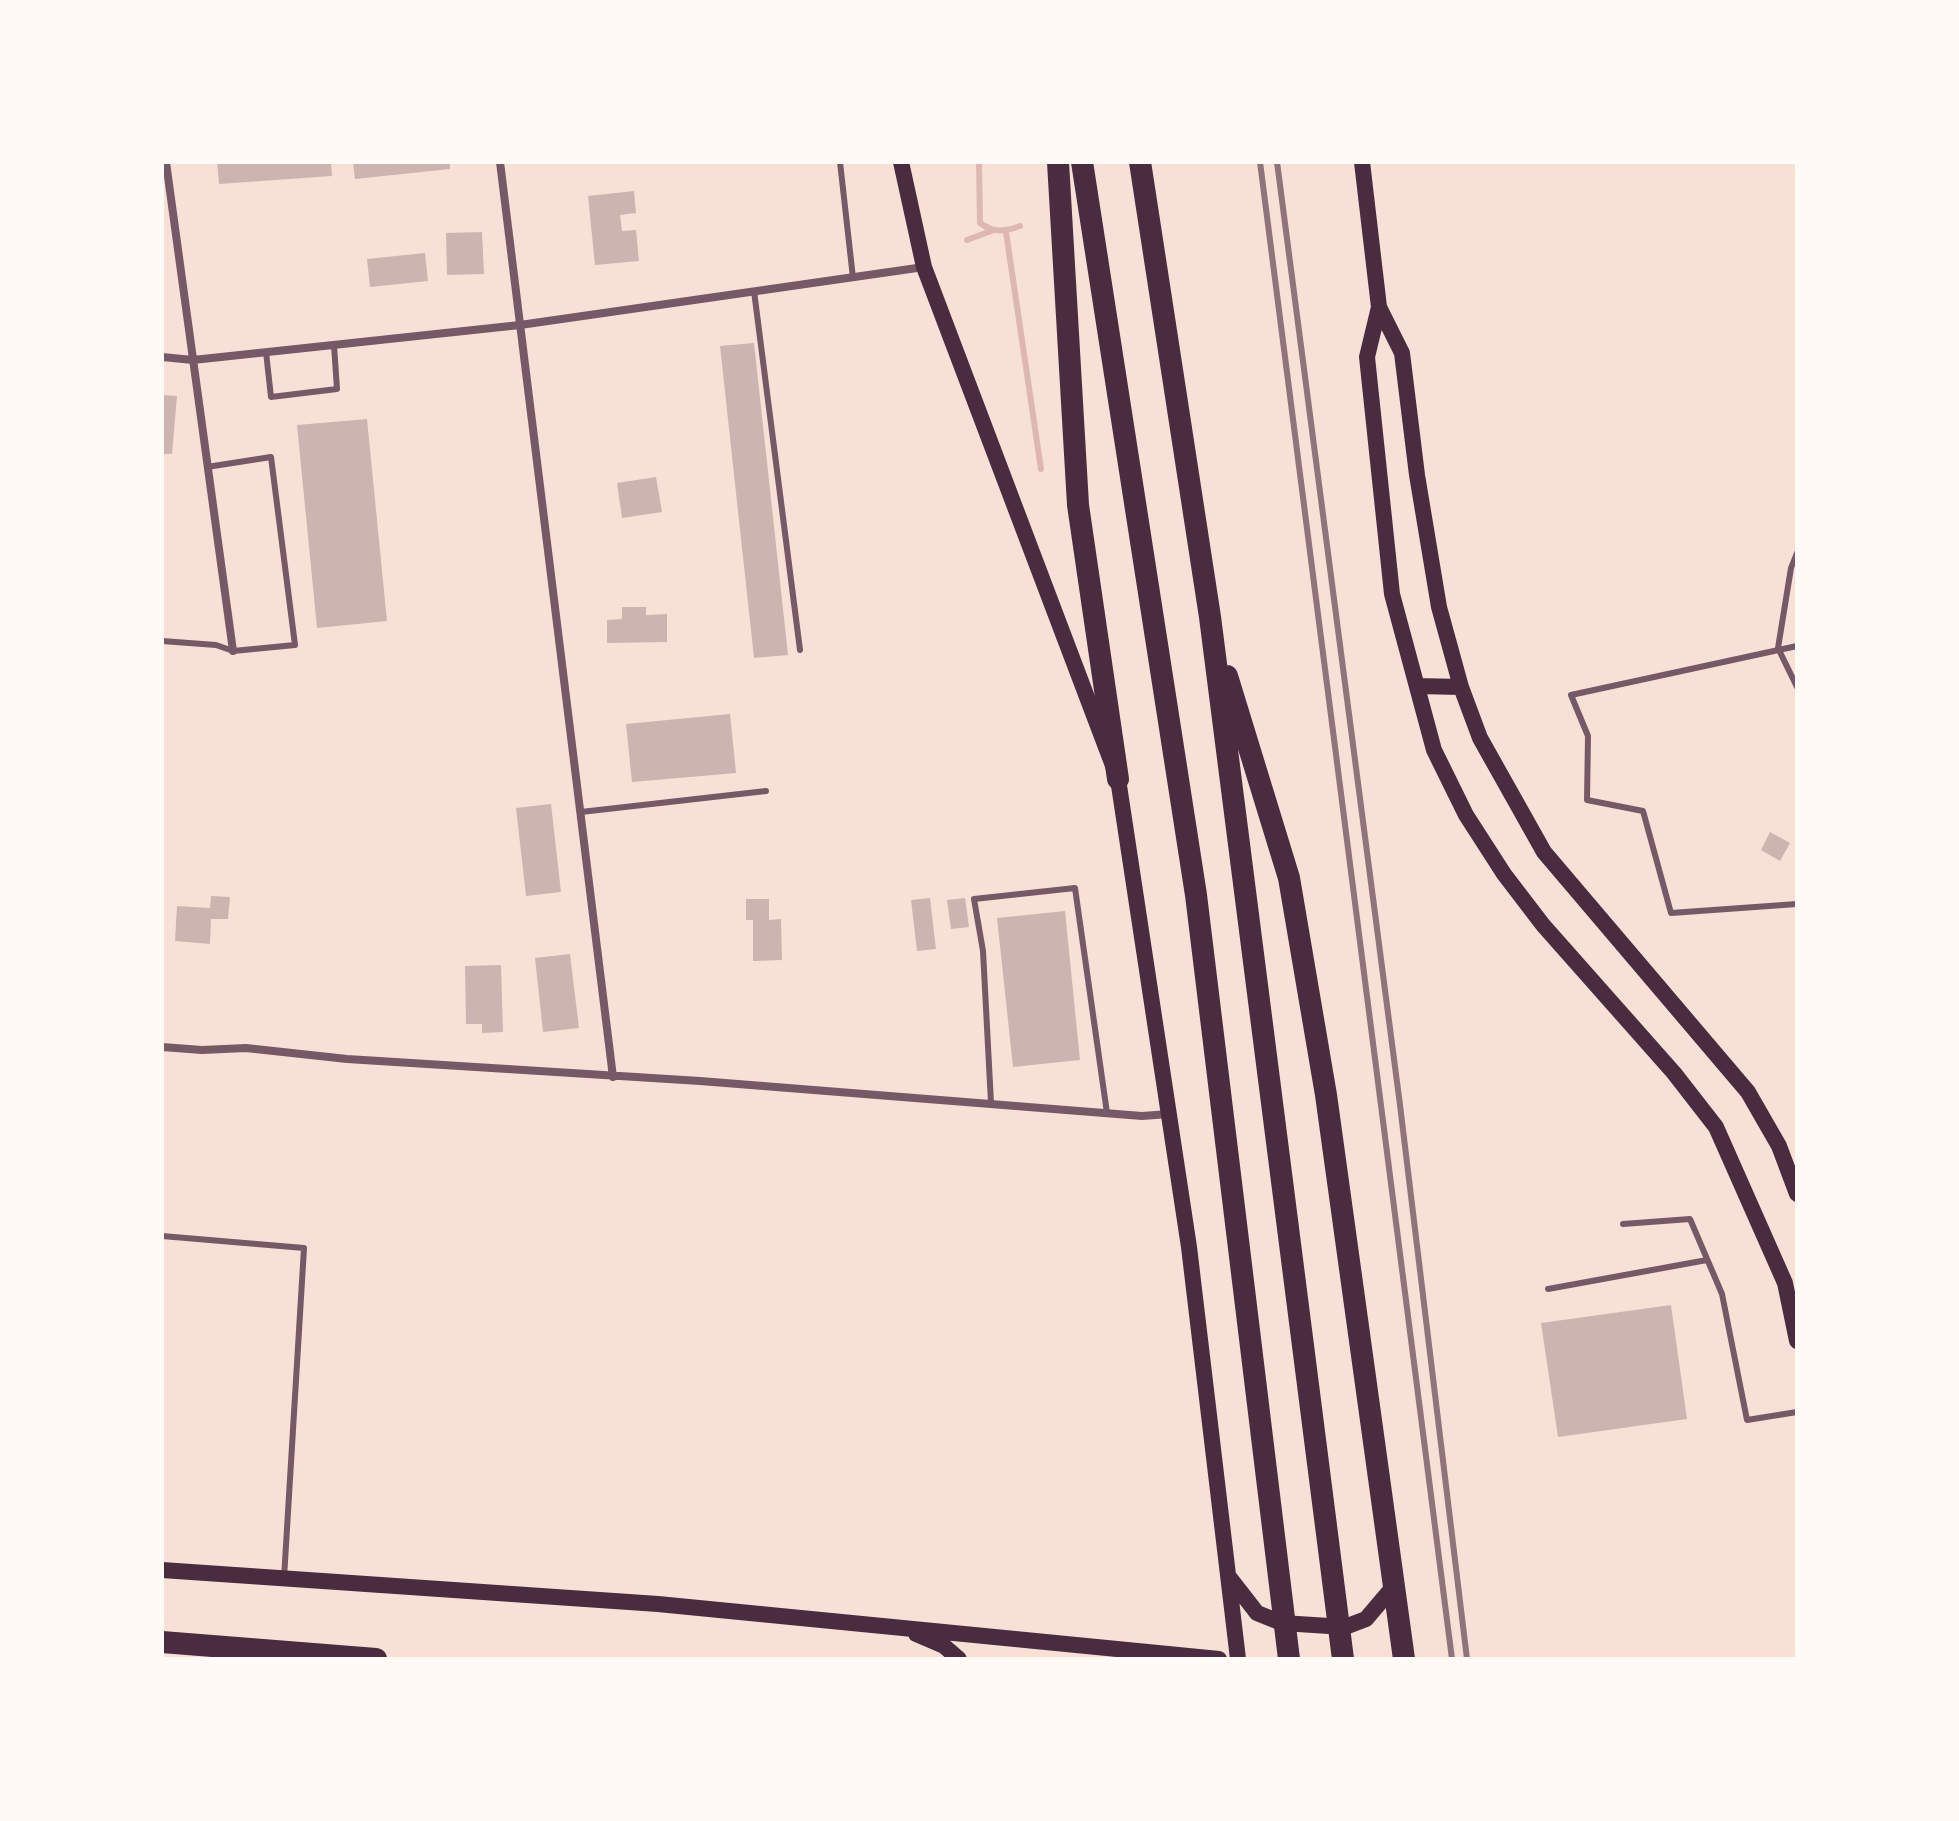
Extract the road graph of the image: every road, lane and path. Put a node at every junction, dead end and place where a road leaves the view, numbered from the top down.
1 (166, 162) edge
2 (500, 162) edge
3 (840, 162) edge
4 (901, 162) edge
5 (1058, 162) edge
6 (1082, 162) edge
7 (1140, 162) edge
8 (1362, 162) edge
9 (924, 267) junction
10 (853, 278) junction
11 (754, 291) junction
12 (1379, 307) junction
13 (520, 325) junction
14 (334, 345) junction
15 (266, 352) junction
16 (162, 357) edge
17 (193, 360) junction
18 (207, 467) junction
19 (1797, 553) edge
20 (1210, 617) junction
21 (162, 641) edge
22 (1797, 646) edge
23 (1778, 648) junction
24 (800, 650) dead end
25 (233, 651) junction
26 (1417, 686) junction
27 (1461, 687) junction
28 (1797, 687) edge
29 (1118, 779) junction
30 (766, 791) dead end
31 (581, 812) junction
32 (1797, 904) edge
33 (162, 1047) edge
34 (613, 1077) junction
35 (991, 1103) junction
36 (1107, 1113) junction
37 (1169, 1114) junction
38 (1797, 1194) edge
39 (1623, 1224) dead end
40 (162, 1236) edge
41 (1707, 1260) junction
42 (1791, 1282) edge
43 (1548, 1289) dead end
44 (1797, 1341) edge
45 (1797, 1412) edge
46 (162, 1570) edge
47 (1228, 1575) junction
48 (284, 1578) junction
49 (1394, 1586) junction
50 (901, 1628) junction
51 (162, 1636) edge
52 (162, 1642) edge
53 (203, 1645) junction
54 (376, 1659) edge
55 (959, 1659) edge
56 (1219, 1659) edge
57 (1238, 1659) edge
58 (1289, 1659) edge
59 (1343, 1659) edge
60 (1404, 1659) edge

1 - 17 street
2 - 13 street
3 - 10 lane
4 - 9 main road
5 - 29 highway
6 - 58 highway
7 - 20 highway
8 - 12 main road
9 - 10 street
9 - 29 main road
10 - 11 street
11 - 13 street
11 - 24 lane
12 - 26 main road
12 - 27 main road
13 - 14 street
13 - 31 street
14 - 15 street
14 - 15 lane
15 - 17 street
16 - 17 street
17 - 18 street
18 - 25 street
18 - 25 lane
19 - 23 lane
20 - 49 highway
20 - 59 highway
21 - 25 lane
22 - 23 lane
23 - 28 lane
23 - 32 lane
26 - 27 main road
26 - 42 main road
27 - 38 main road
29 - 37 main road
30 - 31 lane
31 - 34 street
33 - 34 street
34 - 35 street
35 - 36 street
35 - 36 lane
36 - 37 street
37 - 47 main road
39 - 41 lane
40 - 48 lane
41 - 43 lane
41 - 45 lane
42 - 44 main road
46 - 48 main road
47 - 49 main road
47 - 57 main road
48 - 50 main road
49 - 60 highway
50 - 55 main road
50 - 56 main road
51 - 53 highway
52 - 53 highway
53 - 54 highway

